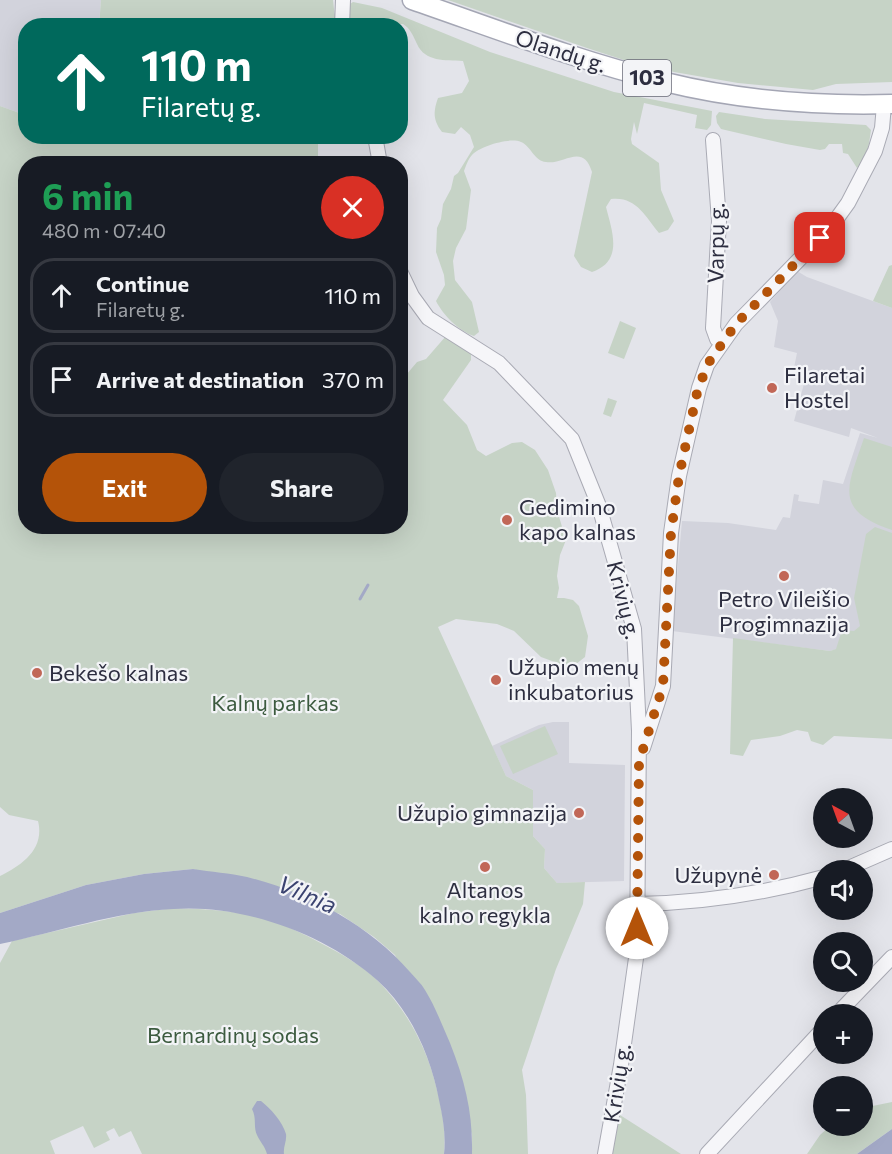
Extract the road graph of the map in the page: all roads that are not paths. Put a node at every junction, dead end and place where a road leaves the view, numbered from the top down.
1 (343, 0) edge
2 (412, 0) edge
3 (342, 18) edge
4 (888, 104) edge
5 (713, 140) dead end
6 (408, 288) edge
7 (722, 343) junction
8 (639, 704) junction
9 (657, 704) junction
10 (639, 762) junction
11 (892, 849) edge
12 (867, 860) edge
13 (813, 880) edge
14 (638, 904) junction
15 (892, 957) edge
16 (847, 1004) edge
17 (813, 1041) edge
18 (605, 1154) edge
19 (707, 1154) edge

1 - 3 street
2 - 4 main road, Olandų g. / 103
4 - 7 street
5 - 7 street, Varpų g.
6 - 8 street, Krivių g.
7 - 9 street
8 - 9 street
8 - 10 street, Krivių g.
9 - 10 street
10 - 14 street, Krivių g.
11 - 12 street
13 - 14 street
14 - 18 street, Krivių g.
15 - 16 street
17 - 19 street

